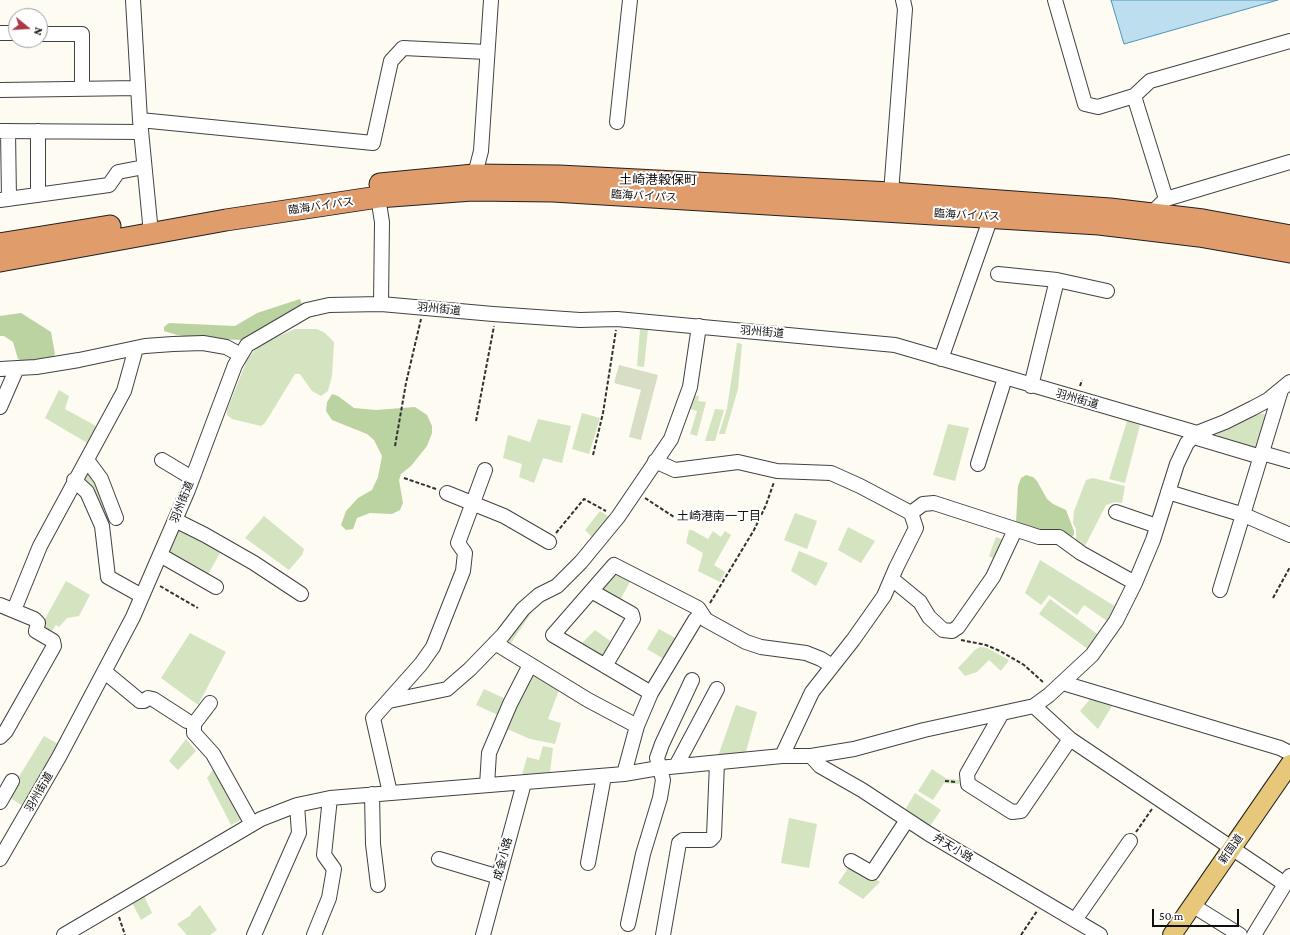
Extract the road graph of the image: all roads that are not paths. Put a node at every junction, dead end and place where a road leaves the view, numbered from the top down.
1 (133, 0) edge
2 (491, 0) edge
3 (630, 0) edge
4 (1055, 0) edge
5 (904, 4) edge
6 (48, 34) edge
7 (1290, 41) edge
8 (487, 52) junction
9 (82, 88) junction
10 (138, 88) junction
11 (0, 90) edge
12 (1134, 96) junction
13 (617, 122) dead end
14 (140, 126) junction
15 (4, 131) edge
16 (38, 132) junction
17 (1290, 162) edge
18 (144, 167) junction
19 (473, 182) junction
20 (891, 193) junction
21 (38, 195) junction
22 (378, 197) junction
23 (1166, 199) junction
24 (4, 200) edge
25 (991, 217) junction
26 (1145, 221) junction
27 (150, 226) junction
28 (1290, 236) edge
29 (0, 244) edge
30 (1290, 252) edge
31 (0, 261) edge
32 (998, 274) dead end
33 (1057, 280) junction
34 (1107, 291) dead end
35 (381, 304) junction
36 (699, 326) junction
37 (136, 348) junction
38 (241, 355) junction
39 (941, 359) junction
40 (17, 368) junction
41 (0, 369) edge
42 (1004, 378) junction
43 (1031, 386) junction
44 (1285, 386) edge
45 (0, 407) edge
46 (1196, 435) junction
47 (1261, 455) junction
48 (87, 460) junction
49 (162, 460) dead end
50 (655, 461) junction
51 (1290, 462) edge
52 (978, 464) dead end
53 (485, 470) dead end
54 (192, 478) junction
55 (74, 480) junction
56 (1168, 492) junction
57 (447, 493) road end
58 (474, 503) junction
59 (1116, 512) dead end
60 (911, 513) junction
61 (1244, 515) junction
62 (116, 518) dead end
63 (175, 520) junction
64 (1157, 526) junction
65 (1015, 530) junction
66 (1290, 535) edge
67 (549, 542) road end
68 (160, 554) junction
69 (892, 579) junction
70 (1135, 583) junction
71 (216, 587) dead end
72 (1220, 590) dead end
73 (592, 592) junction
74 (301, 594) dead end
75 (142, 596) junction
76 (0, 605) edge
77 (14, 610) junction
78 (701, 614) junction
79 (495, 642) junction
80 (530, 664) junction
81 (605, 666) junction
82 (832, 666) junction
83 (105, 672) junction
84 (692, 680) dead end
85 (1059, 687) junction
86 (717, 689) dead end
87 (651, 693) junction
88 (388, 701) junction
89 (210, 703) dead end
90 (1034, 706) junction
91 (1002, 713) junction
92 (187, 721) dead end
93 (637, 726) junction
94 (0, 737) edge
95 (1070, 739) junction
96 (1290, 753) edge
97 (782, 756) junction
98 (811, 756) junction
99 (717, 763) junction
100 (1290, 764) edge
101 (676, 766) junction
102 (659, 768) junction
103 (624, 774) junction
104 (604, 776) junction
105 (12, 782) dead end
106 (524, 783) junction
107 (487, 785) junction
108 (390, 793) junction
109 (372, 794) junction
110 (330, 798) junction
111 (0, 802) edge
112 (298, 805) junction
113 (907, 820) junction
114 (252, 824) junction
115 (5, 838) edge
116 (1130, 841) road end
117 (1232, 848) junction
118 (0, 858) edge
119 (439, 859) dead end
120 (851, 860) dead end
121 (588, 863) dead end
122 (498, 877) junction
123 (1287, 880) edge
124 (378, 885) dead end
125 (1192, 905) junction
126 (1075, 920) junction
127 (628, 924) dead end
128 (64, 935) edge
129 (254, 935) edge
130 (314, 935) edge
131 (483, 935) edge
132 (663, 935) edge
133 (1100, 935) edge
134 (1172, 935) edge
135 (1240, 935) edge
136 (1254, 935) edge

1 - 10 street
2 - 8 street
3 - 13 street
4 - 12 street
5 - 20 street
6 - 9 street
7 - 12 street
8 - 14 street
8 - 19 street
9 - 10 street
9 - 11 street
10 - 14 street
12 - 23 street
14 - 16 street
14 - 18 street
15 - 16 street
15 - 24 street
16 - 21 street
17 - 23 street
18 - 21 street
18 - 27 street
19 - 20 highway, 臨海バイパス
19 - 22 highway, 臨海バイパス
19 - 25 highway, 臨海バイパス
19 - 27 highway, 臨海バイパス
20 - 26 highway, 臨海バイパス
21 - 24 street
22 - 27 highway, 臨海バイパス
22 - 35 street
23 - 26 street
25 - 26 highway, 臨海バイパス
25 - 39 street
26 - 28 highway, 臨海バイパス
26 - 30 highway, 臨海バイパス
27 - 29 highway, 臨海バイパス
27 - 31 highway, 臨海バイパス
32 - 33 street
33 - 34 street
33 - 43 street
35 - 36 street, 羽州街道
35 - 38 street, 羽州街道
36 - 39 street, 羽州街道
36 - 50 street
37 - 38 street
37 - 40 street
37 - 48 street
38 - 54 street, 羽州街道
39 - 42 street, 羽州街道
40 - 41 street
40 - 45 street
42 - 43 street, 羽州街道
42 - 52 street
43 - 46 street, 羽州街道
44 - 46 street
44 - 47 street
46 - 47 street, 羽州街道
46 - 56 street
47 - 51 street, 羽州街道
47 - 61 street
48 - 55 street
48 - 62 street
49 - 54 street
50 - 60 street
50 - 79 street
53 - 58 street
54 - 63 street, 羽州街道
55 - 75 street
55 - 77 street
56 - 61 street
56 - 64 street
57 - 58 street
58 - 67 street
58 - 88 street
59 - 64 street
60 - 65 street
60 - 69 street
61 - 66 street
61 - 72 street
63 - 68 street, 羽州街道
63 - 74 street
64 - 70 street
65 - 69 street
65 - 70 street
68 - 71 street
68 - 75 street, 羽州街道
69 - 82 street
70 - 85 street
73 - 78 street
73 - 81 street
73 - 81 street
75 - 83 street, 羽州街道
76 - 77 street
77 - 94 street
78 - 82 street
78 - 87 street
79 - 80 street
79 - 88 street
80 - 93 street
80 - 107 street
81 - 87 street
82 - 97 street
83 - 92 street
83 - 115 street, 羽州街道
84 - 102 street
85 - 90 street
85 - 96 street
86 - 101 street
87 - 93 street
88 - 108 street
89 - 114 street
90 - 91 street
90 - 95 street
91 - 95 street
91 - 98 street
93 - 103 street
95 - 117 street
97 - 98 street
97 - 99 street
98 - 113 street, 弁天小路
99 - 101 street
99 - 132 street
100 - 117 main road, 新国道
101 - 102 street
102 - 103 street
102 - 127 street
103 - 104 street
104 - 106 street
104 - 121 street
105 - 111 street
106 - 107 street
106 - 122 street, 成金小路
107 - 108 street
108 - 109 street
109 - 110 street
109 - 124 street
110 - 112 street
110 - 130 street
112 - 114 street
112 - 129 street
113 - 120 street
113 - 126 street, 弁天小路
114 - 128 street
115 - 118 street, 羽州街道
116 - 126 street
117 - 123 street
117 - 125 main road, 新国道
119 - 122 street
122 - 131 street, 成金小路
123 - 136 street
125 - 134 main road, 新国道
125 - 135 street
126 - 133 street, 弁天小路

